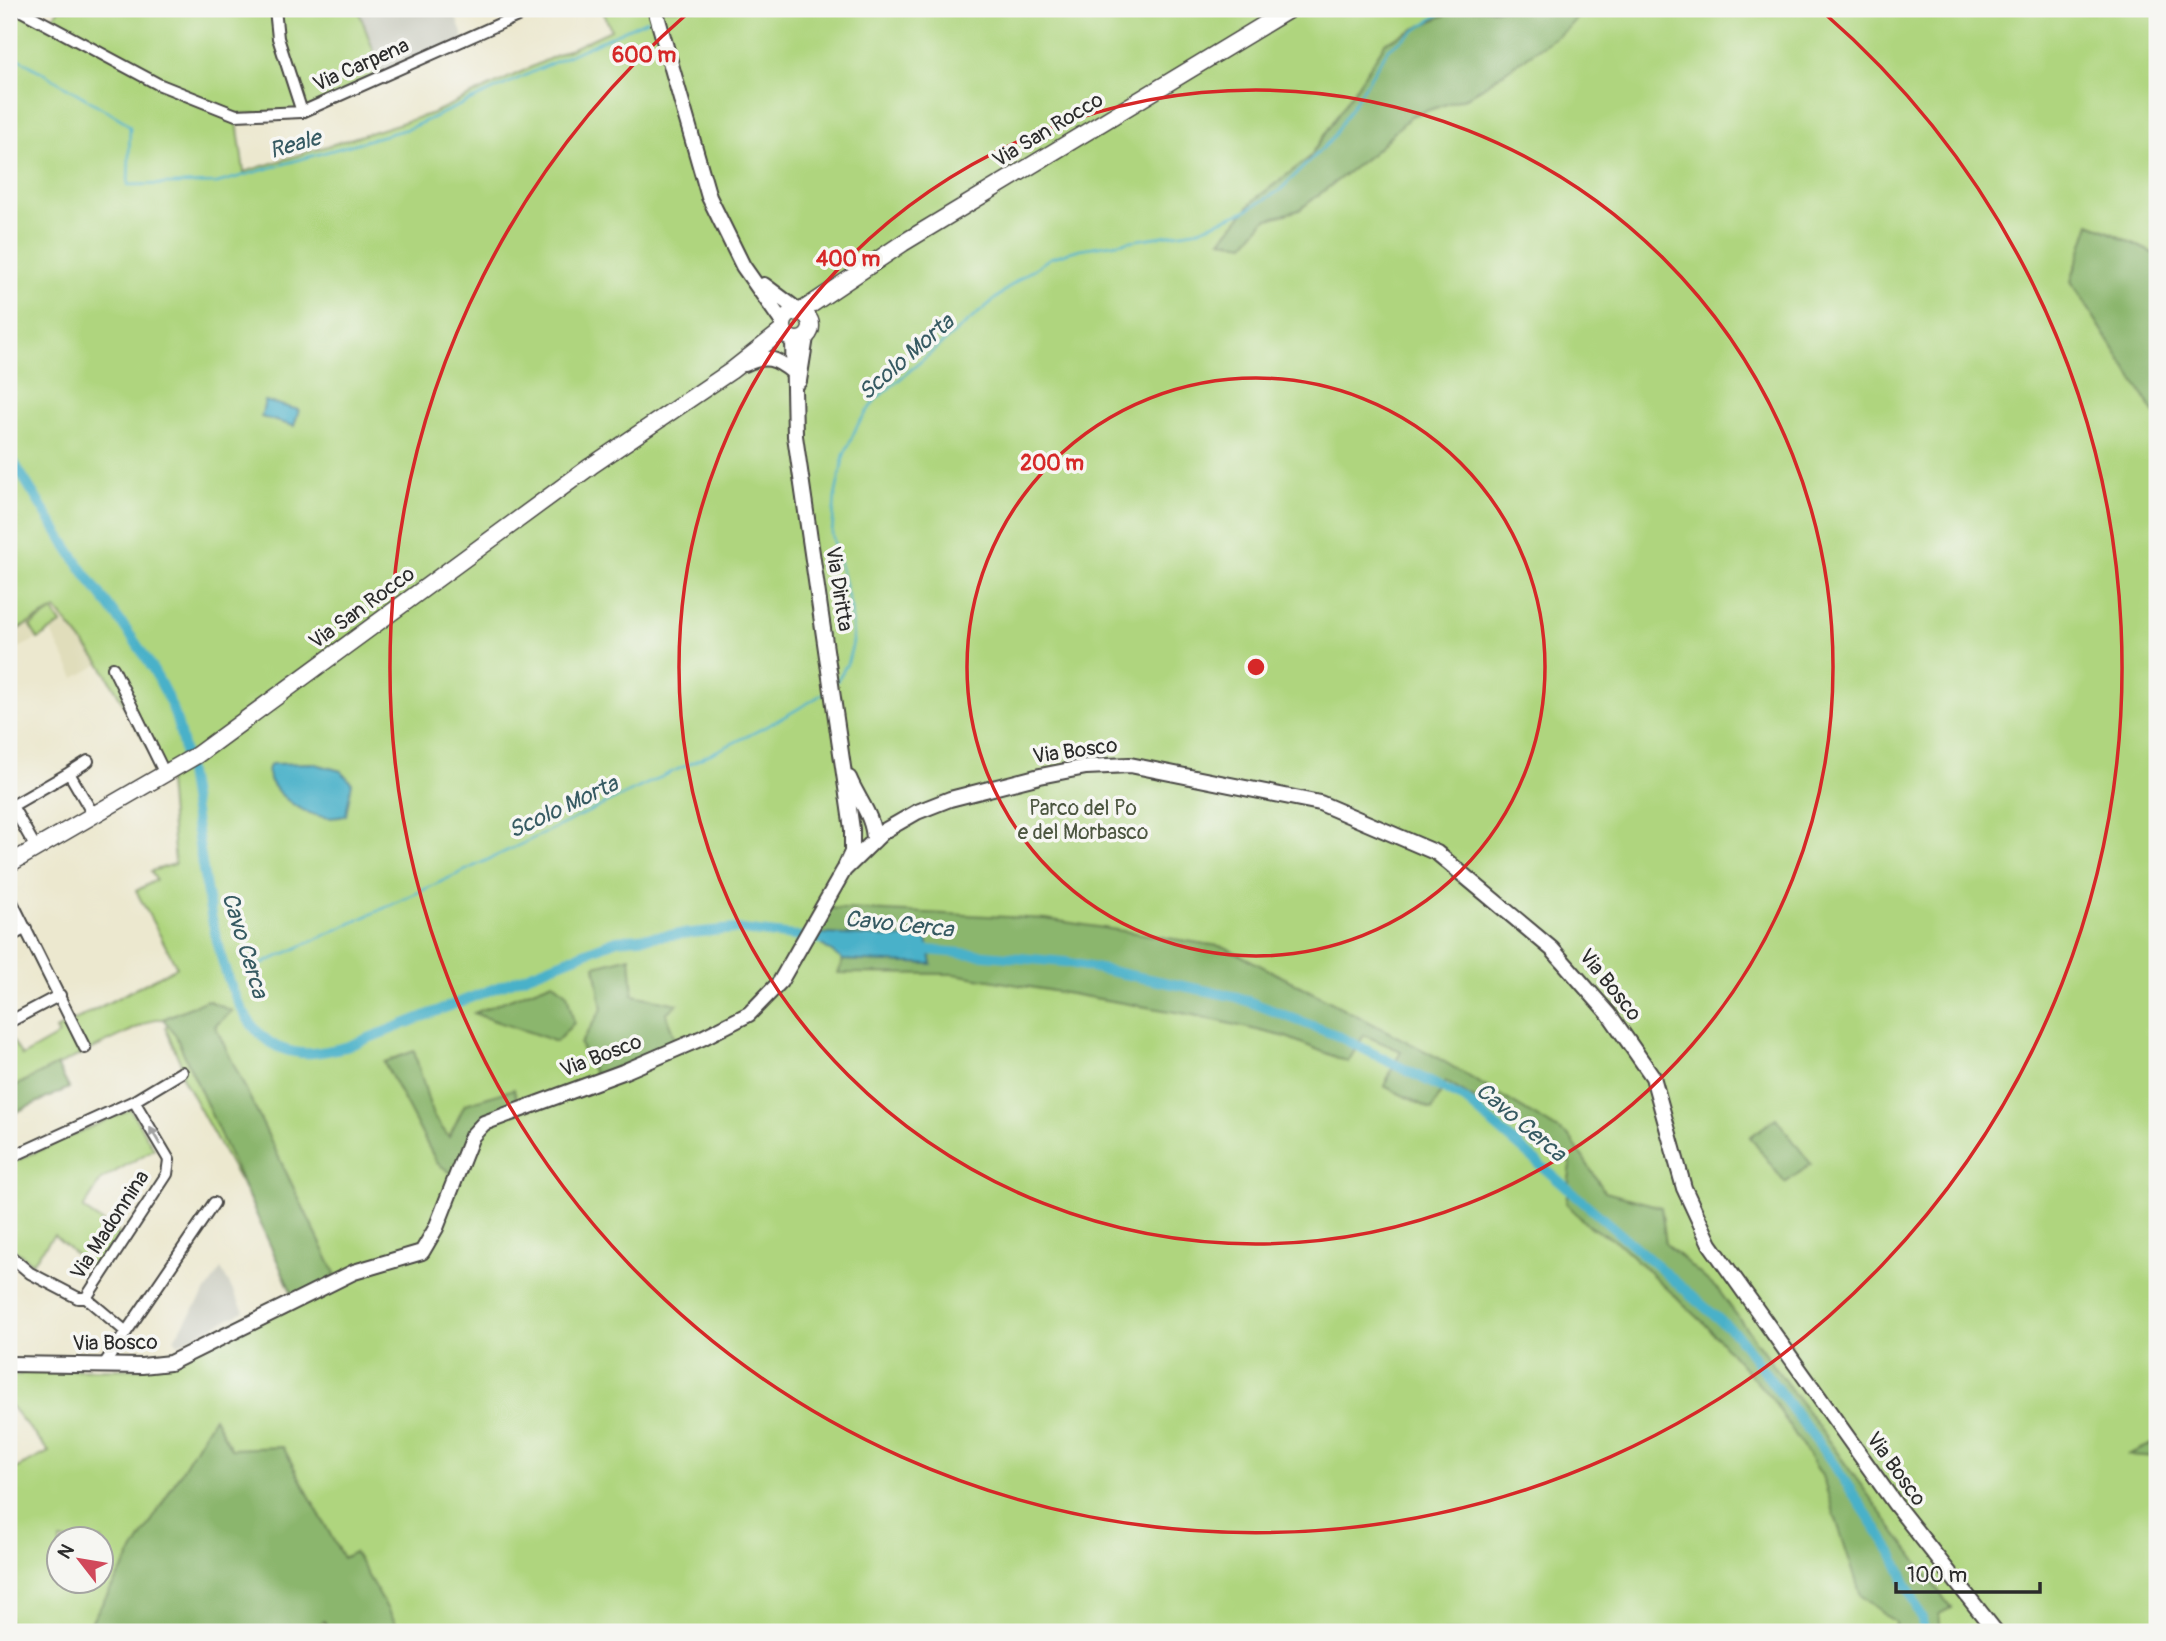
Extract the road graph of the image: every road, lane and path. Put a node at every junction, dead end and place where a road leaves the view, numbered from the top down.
1 (18, 9) edge
2 (275, 9) edge
3 (533, 9) edge
4 (655, 9) edge
5 (1290, 9) edge
6 (302, 112) junction
7 (754, 278) junction
8 (805, 316) junction
9 (791, 333) junction
10 (759, 357) junction
11 (731, 371) junction
12 (793, 373) junction
13 (793, 416) junction
14 (113, 668) dead end
15 (88, 761) dead end
16 (844, 767) junction
17 (69, 773) junction
18 (168, 773) junction
19 (866, 807) junction
20 (94, 816) junction
21 (905, 819) junction
22 (852, 829) junction
23 (874, 841) junction
24 (36, 848) junction
25 (9, 864) edge
26 (844, 870) junction
27 (9, 896) edge
28 (26, 928) junction
29 (9, 937) edge
30 (60, 995) junction
31 (9, 1022) edge
32 (85, 1048) dead end
33 (182, 1072) dead end
34 (134, 1101) junction
35 (9, 1158) edge
36 (214, 1203) dead end
37 (9, 1255) edge
38 (86, 1298) junction
39 (124, 1330) junction
40 (9, 1364) edge
41 (103, 1366) junction
42 (1996, 1632) edge

1 - 6 street, Via Carpena
2 - 6 street
3 - 6 street, Via Carpena
4 - 7 street
5 - 8 main road, Via San Rocco
7 - 8 street
7 - 9 street
8 - 9 main road, Via San Rocco
8 - 9 main road
9 - 10 main road, Via San Rocco
9 - 11 main road, Via San Rocco
9 - 12 street, Via Diritta
9 - 13 street, Via Diritta
10 - 11 street, Via San Rocco
10 - 12 street
11 - 18 main road, Via San Rocco
12 - 13 street, Via Diritta
13 - 16 street, Via Diritta
14 - 18 street
15 - 17 street
16 - 19 street, Via Diritta
16 - 22 street, Via Diritta
17 - 20 street
17 - 24 street
18 - 20 main road, Via San Rocco
19 - 21 street
19 - 23 street, Via Diritta
20 - 24 main road, Via San Rocco
21 - 23 street, Via Bosco
21 - 42 street, Via Bosco
22 - 23 street
22 - 26 street, Via Diritta
23 - 26 street, Via Bosco
24 - 25 main road, Via San Rocco
26 - 41 street, Via Bosco
27 - 28 street
28 - 29 street
28 - 30 street
30 - 31 street
30 - 32 street
33 - 34 street
34 - 35 street
38 -> 34 street, Via Madonnina
36 - 39 street
37 - 38 street, Via Madonnina
38 - 39 street, Via Madonnina
39 - 41 street
40 - 41 street, Via Bosco

